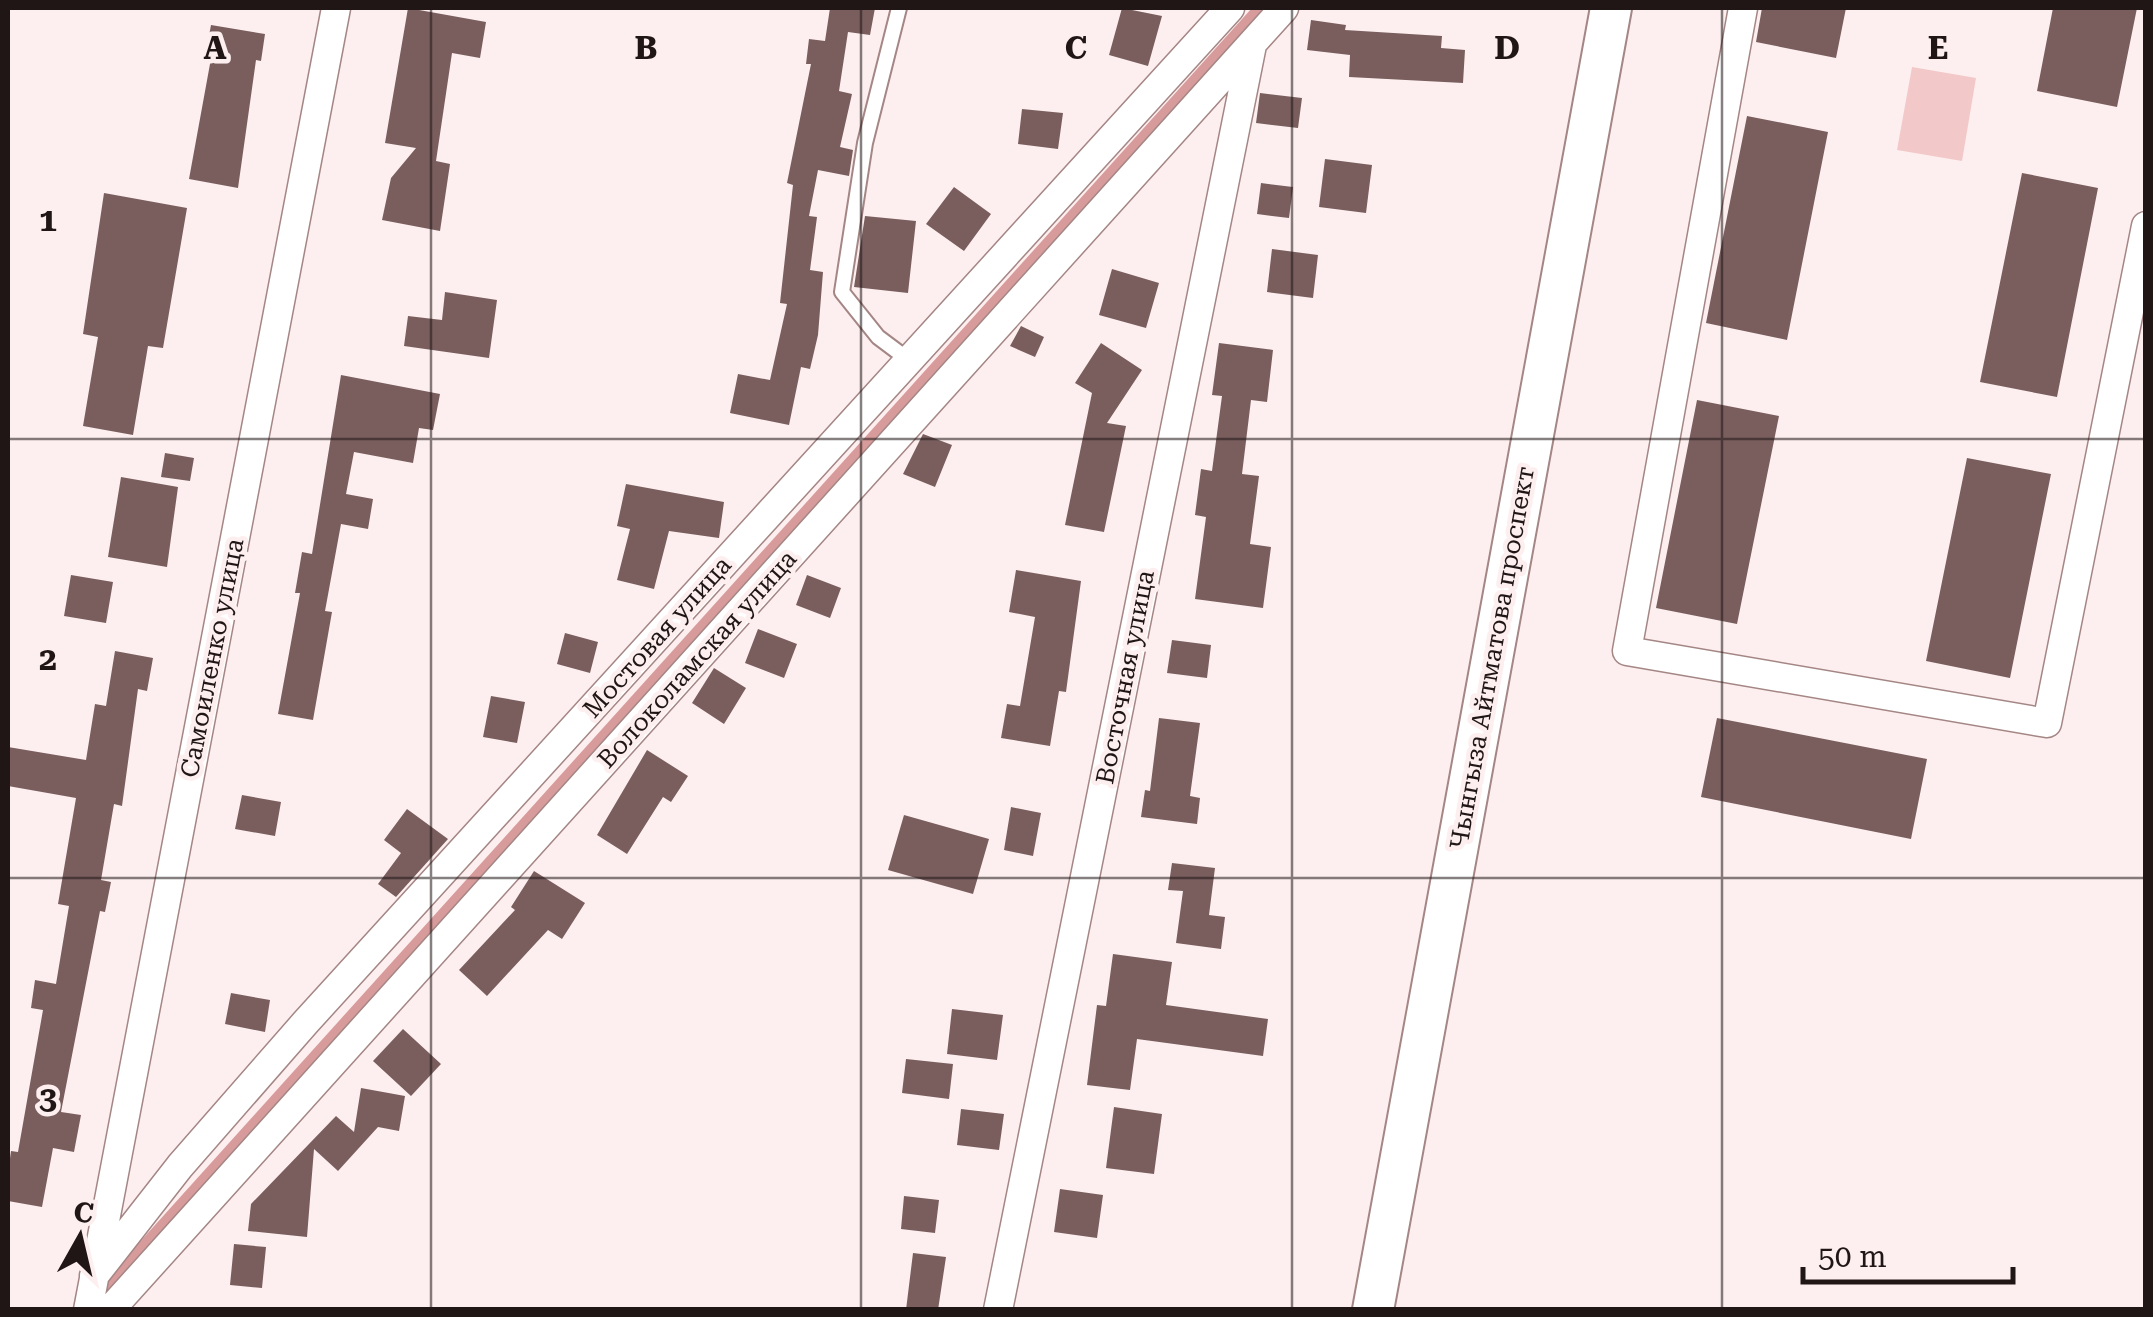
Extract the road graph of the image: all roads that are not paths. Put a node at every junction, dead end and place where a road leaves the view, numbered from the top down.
1 (336, 8) edge
2 (899, 8) edge
3 (1230, 8) edge
4 (1284, 8) edge
5 (1611, 8) edge
6 (1743, 8) edge
7 (1252, 44) junction
8 (2146, 226) edge
9 (910, 361) junction
10 (94, 1276) junction
11 (88, 1310) edge
12 (110, 1310) edge
13 (998, 1310) edge
14 (1373, 1310) edge

1 - 10 street, Самоиленко улица
2 - 9 lane
3 - 9 street, Мостовая улица
4 - 7 street, Волоколамская улица
5 - 14 main road, Чынгыза Айтматова проспект
6 - 8 street
7 - 12 street, Волоколамская улица
7 - 13 street, Восточная улица
9 - 10 street, Мостовая улица
10 - 11 street, Самоиленко улица

